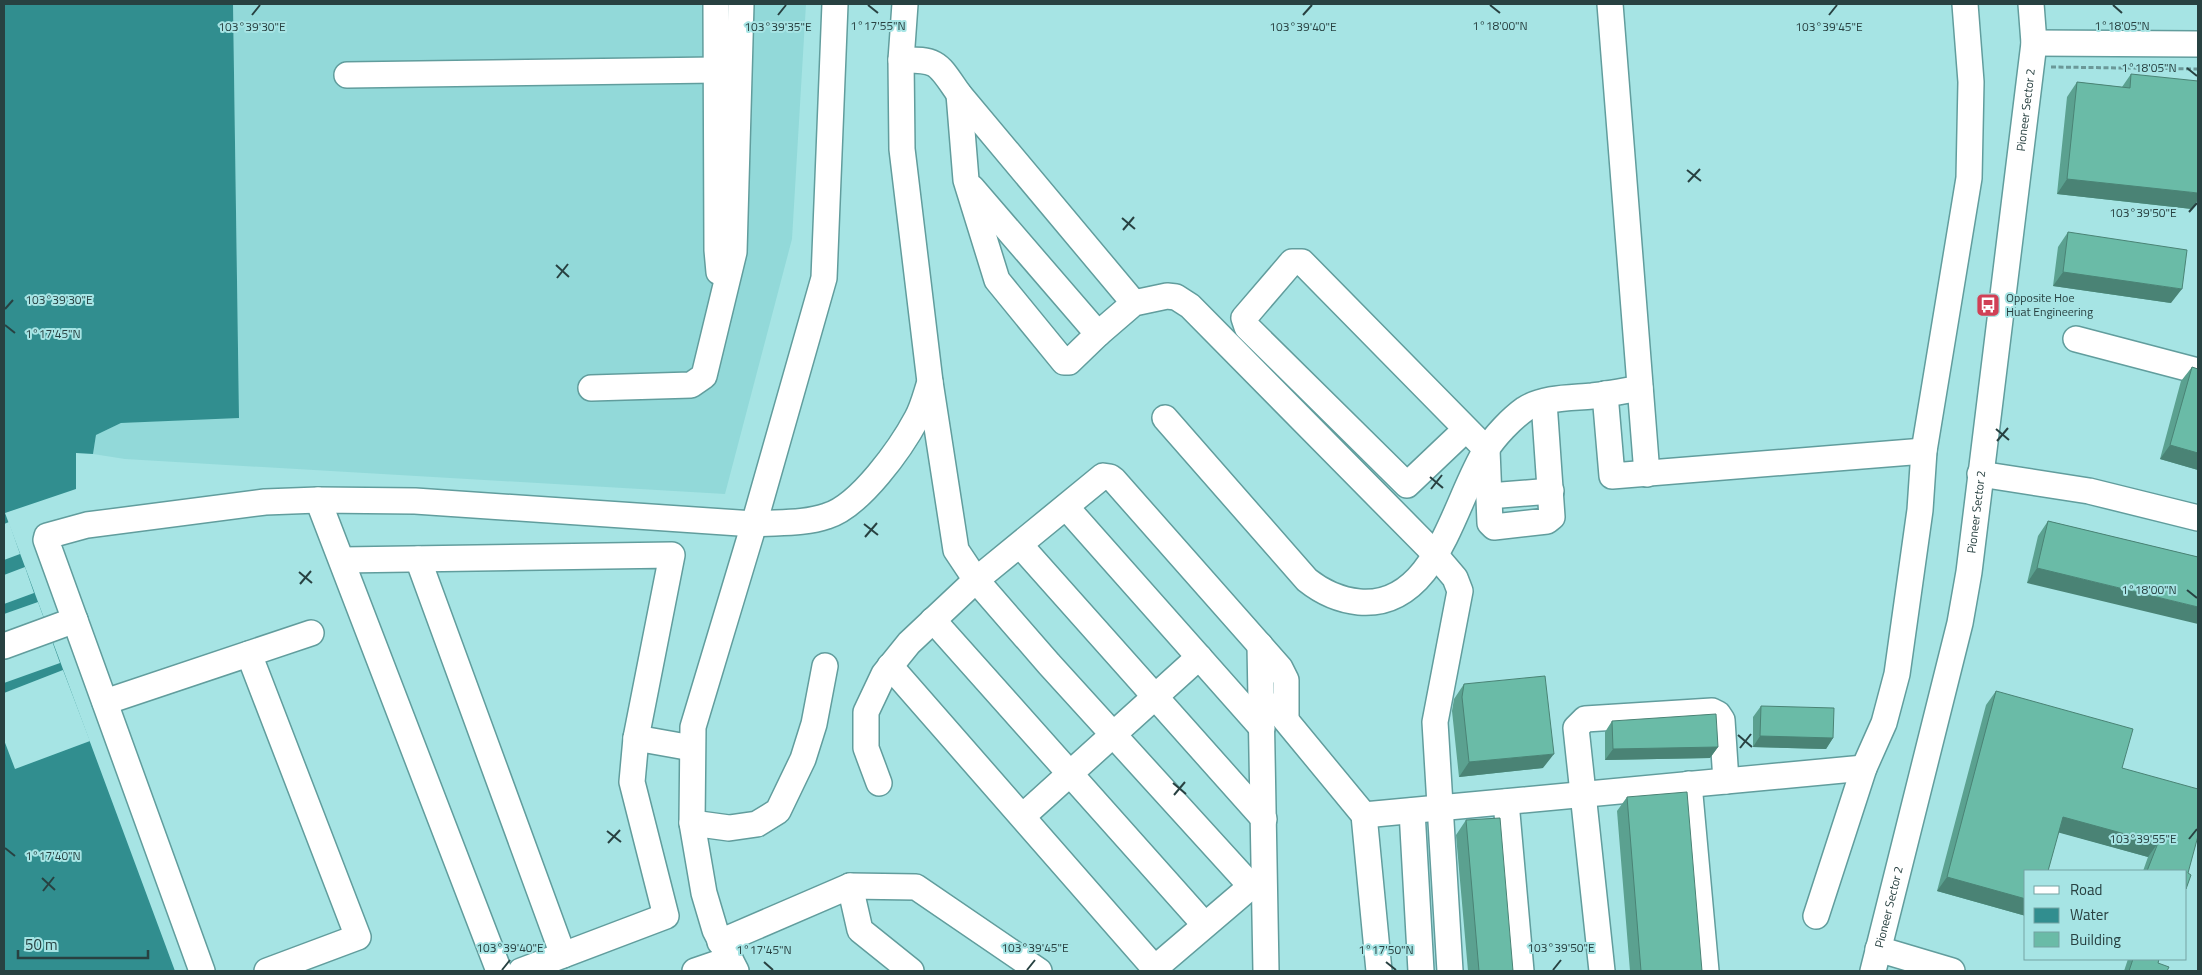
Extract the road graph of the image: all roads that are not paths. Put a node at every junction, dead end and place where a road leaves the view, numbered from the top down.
1 (716, 4) edge
2 (741, 4) edge
3 (834, 4) edge
4 (905, 4) edge
5 (1610, 4) edge
6 (1966, 4) edge
7 (2031, 4) edge
8 (2198, 44) edge
9 (2033, 55) junction
10 (901, 60) junction
11 (716, 70) junction
12 (347, 75) dead end
13 (959, 94) junction
14 (966, 180) junction
15 (722, 302) junction
16 (1134, 303) junction
17 (1098, 334) junction
18 (2076, 339) dead end
19 (2198, 371) edge
20 (930, 382) junction
21 (591, 388) dead end
22 (1640, 388) junction
23 (1605, 394) junction
24 (1544, 402) junction
25 (1165, 418) dead end
26 (1466, 429) junction
27 (1487, 450) junction
28 (1924, 451) junction
29 (1647, 474) junction
30 (1980, 474) junction
31 (318, 500) junction
32 (1066, 507) junction
33 (2198, 518) edge
34 (754, 524) junction
35 (1020, 545) junction
36 (1435, 556) junction
37 (418, 559) junction
38 (342, 560) junction
39 (976, 580) junction
40 (75, 620) junction
41 (933, 620) junction
42 (311, 633) dead end
43 (1260, 644) junction
44 (4, 646) edge
45 (249, 654) junction
46 (1199, 657) junction
47 (825, 666) dead end
48 (890, 666) junction
49 (1261, 691) junction
50 (1155, 697) junction
51 (105, 702) junction
52 (1286, 720) junction
53 (1262, 728) junction
54 (1114, 734) junction
55 (636, 738) junction
56 (692, 748) junction
57 (1864, 768) junction
58 (1070, 773) junction
59 (1726, 781) junction
60 (879, 783) dead end
61 (1689, 784) junction
62 (1583, 795) junction
63 (1506, 802) junction
64 (1440, 808) junction
65 (1412, 811) junction
66 (1364, 815) junction
67 (1023, 816) junction
68 (1264, 819) junction
69 (692, 823) junction
70 (1258, 880) junction
71 (850, 886) junction
72 (1816, 916) dead end
73 (1204, 924) junction
74 (563, 955) junction
75 (729, 957) edge
76 (1875, 960) edge
77 (1155, 970) edge
78 (202, 971) edge
79 (267, 971) edge
80 (499, 971) edge
81 (520, 971) edge
82 (695, 971) edge
83 (911, 971) edge
84 (1039, 971) edge
85 (1266, 971) edge
86 (1379, 971) edge
87 (1421, 971) edge
88 (1450, 971) edge
89 (1521, 971) edge
90 (1602, 971) edge
91 (1706, 971) edge
92 (1952, 971) edge

1 - 11 street
2 - 15 street
3 - 34 street
4 - 10 street
5 - 22 street
6 - 28 street
7 - 9 street, Pioneer Sector 2
8 - 9 street
9 - 30 street, Pioneer Sector 2
10 - 13 street
10 - 20 street
11 - 12 street
11 - 15 street
13 - 14 street
13 - 16 street
14 - 17 street
14 - 17 street
15 - 21 street
16 - 17 street
16 - 36 street
18 - 19 street
20 - 34 street
20 - 39 street
22 - 23 street
22 - 29 street
23 - 24 street
23 - 29 street
24 - 27 street
24 - 27 street
25 - 36 street
26 - 26 street
26 - 27 street
27 - 36 street
28 - 29 street
28 - 57 street
30 - 33 street
30 - 76 street, Pioneer Sector 2
31 - 34 street
31 - 38 street
31 - 40 street
32 - 35 street
32 - 43 street
32 - 46 street
34 - 56 street
35 - 39 street
35 - 50 street
36 - 64 street
37 - 38 street
37 - 55 street
37 - 74 street
38 - 80 street
39 - 41 street
39 - 54 street
40 - 44 street
40 - 51 street
41 - 48 street
41 - 58 street
42 - 45 street
43 - 49 street
43 - 52 street
45 - 51 street
45 - 79 street
46 - 50 street
46 - 53 street
47 - 69 street
48 - 60 street
48 - 67 street
49 - 52 street
49 - 53 street
50 - 54 street
50 - 68 street
51 - 78 street
52 - 66 street
53 - 68 street
54 - 58 street
54 - 70 street
55 - 56 street
55 - 74 street
56 - 69 street
57 - 59 street
57 - 72 street
58 - 67 street
58 - 73 street
59 - 61 street
59 - 62 street
61 - 62 street
61 - 91 street
62 - 63 street
62 - 90 street
63 - 64 street
63 - 89 street
64 - 65 street
64 - 88 street
65 - 66 street
65 - 87 street
66 - 86 street
67 - 77 street
68 - 70 street
69 - 75 street
70 - 73 street
70 - 85 street
71 - 75 street
71 - 83 street
71 - 84 street
73 - 77 street
74 - 81 street
75 - 82 street
76 - 92 street

